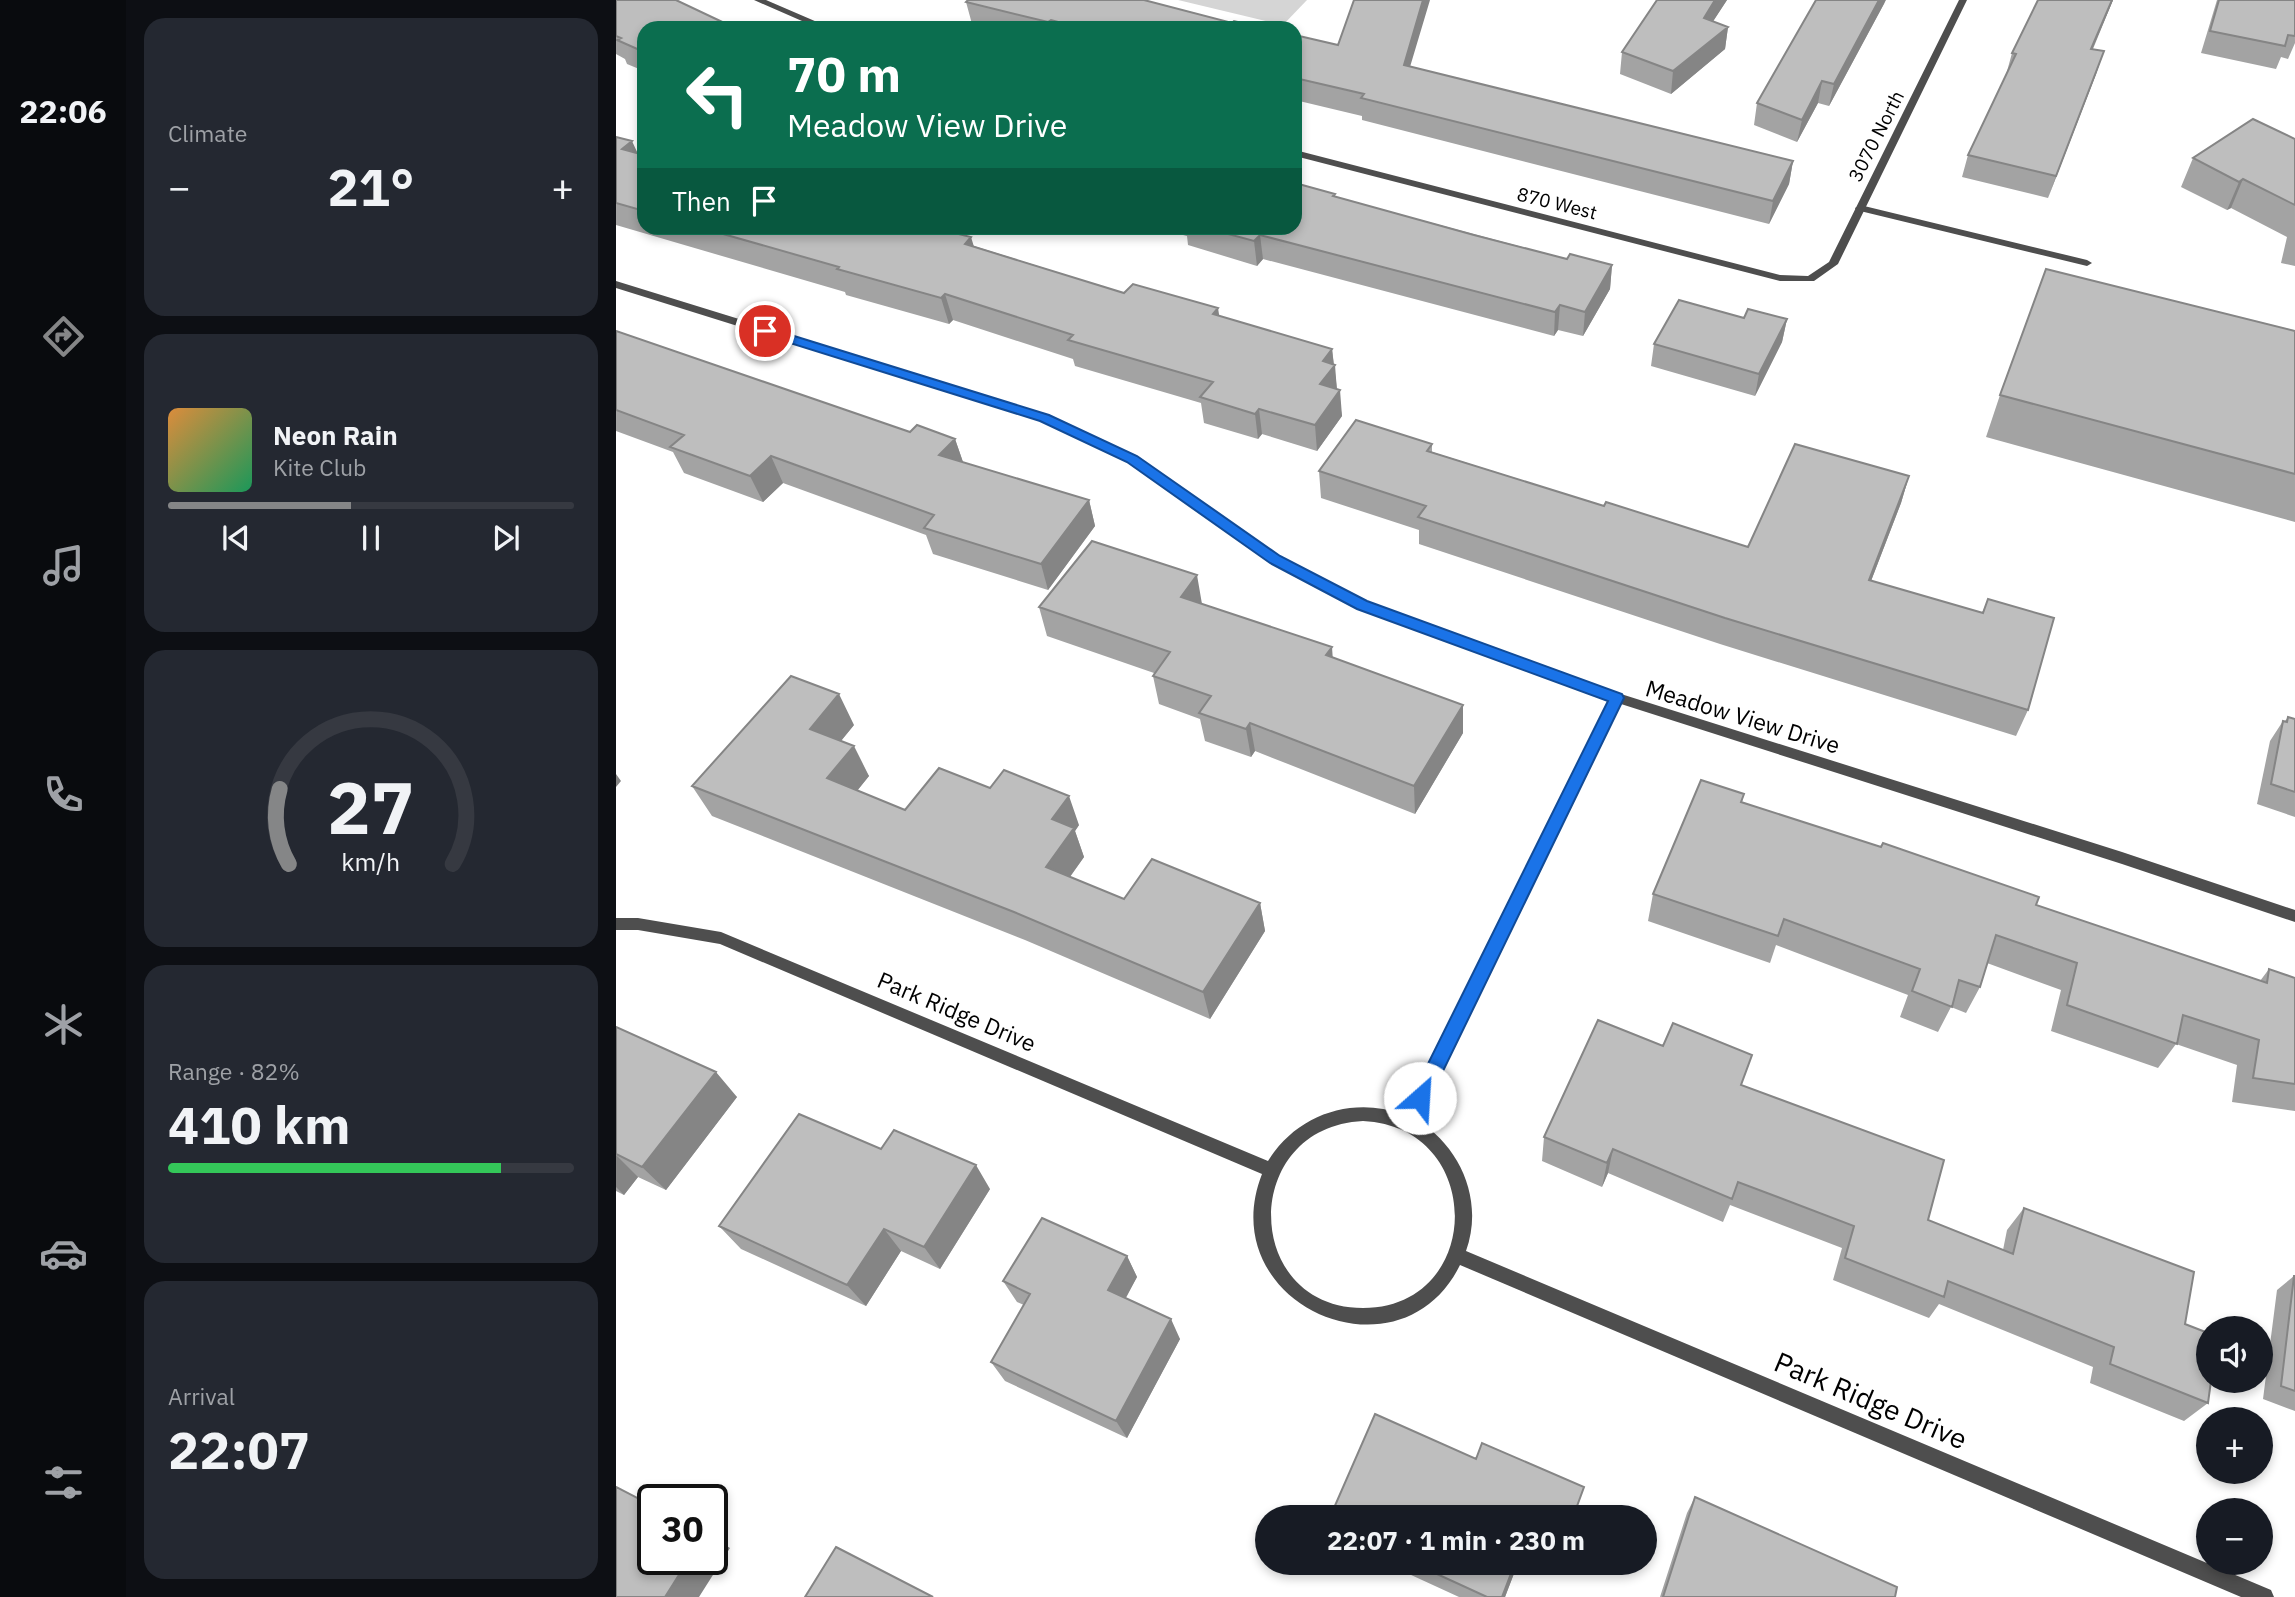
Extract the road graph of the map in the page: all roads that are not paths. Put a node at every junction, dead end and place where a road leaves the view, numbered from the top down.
1 (758, 0) edge
2 (1963, 0) edge
3 (808, 21) edge
4 (1302, 155) edge
5 (1860, 208) junction
6 (2087, 263) dead end
7 (1810, 279) joint
8 (616, 284) edge
9 (1617, 698) junction
10 (2295, 916) edge
11 (616, 924) edge
12 (1407, 1123) junction
13 (1271, 1170) junction
14 (1457, 1255) junction
15 (2264, 1597) edge

1 - 3 street
2 - 5 street, 3070 North
4 - 7 street, 870 West
5 - 6 street
5 - 7 street, 3070 North
8 - 9 street, Meadow View Drive
9 - 10 street, Meadow View Drive
9 - 12 street
11 - 13 street, Park Ridge Drive
12 - 13 street
12 - 14 street
13 - 14 street
14 - 15 street, Park Ridge Drive

